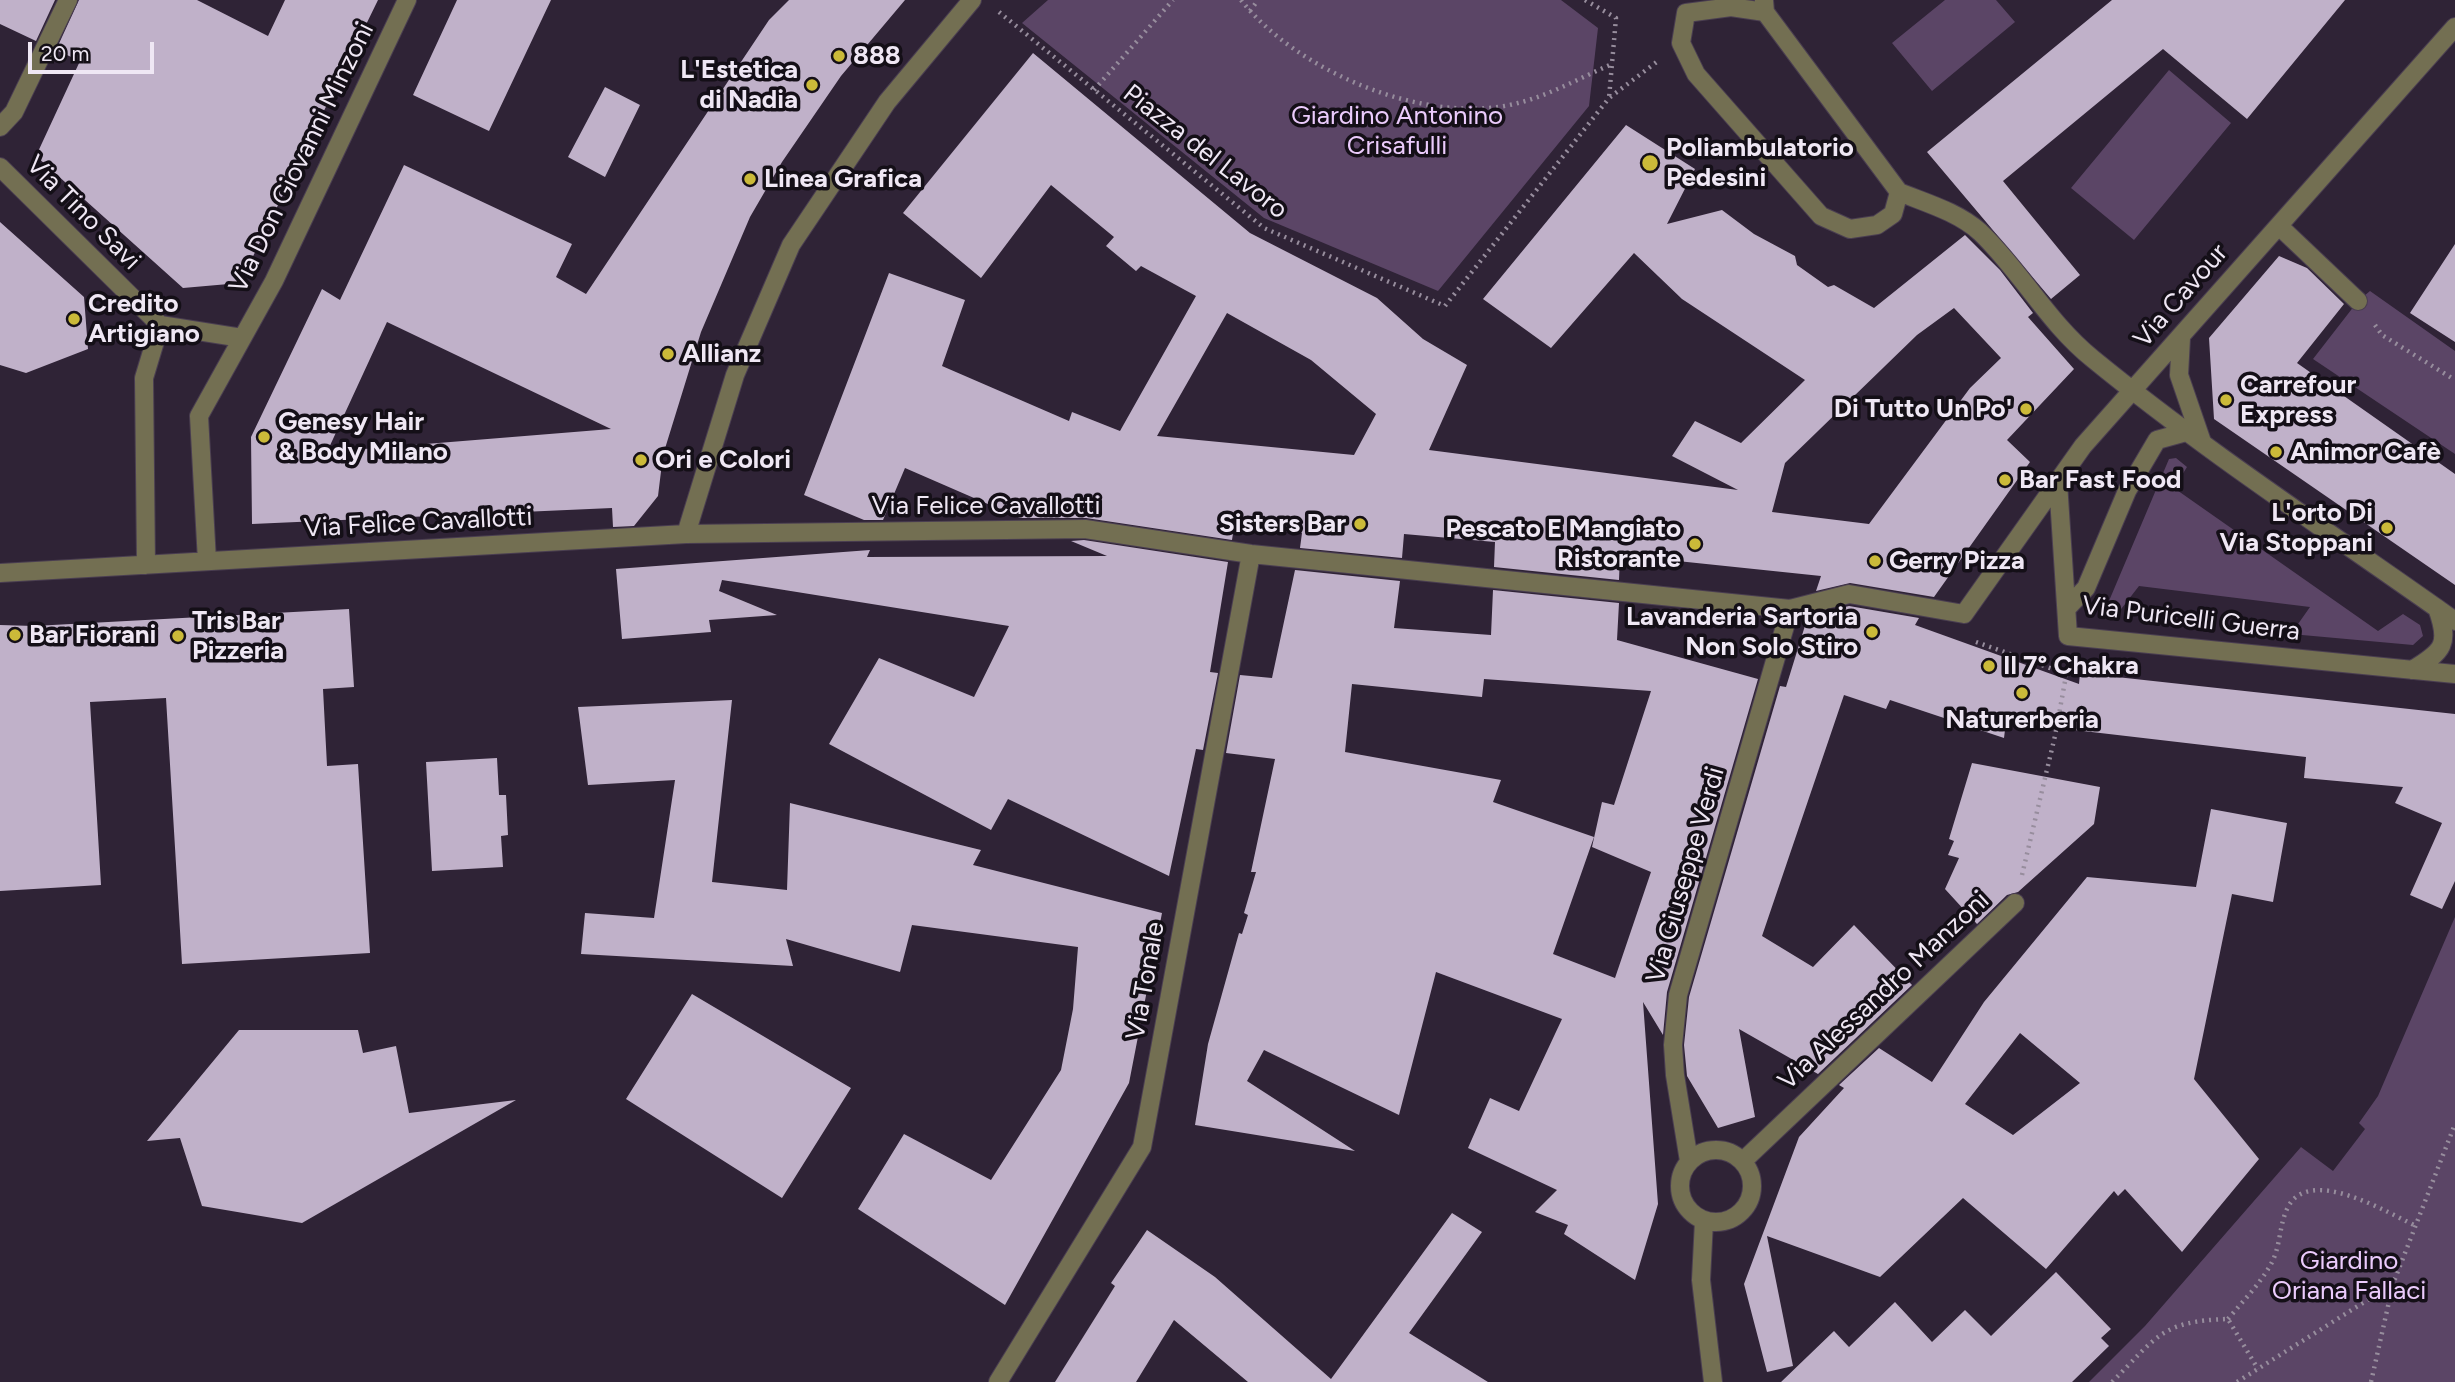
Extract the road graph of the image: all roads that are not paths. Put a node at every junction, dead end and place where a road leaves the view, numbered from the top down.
1 (68, 0) edge
2 (408, 0) edge
3 (972, 0) edge
4 (1765, 6) edge
5 (1692, 7) edge
6 (2455, 27) edge
7 (0, 127) edge
8 (0, 167) edge
9 (1899, 192) junction
10 (2278, 226) junction
11 (2358, 301) road end
12 (160, 325) junction
13 (242, 338) junction
14 (2181, 338) junction
15 (2132, 391) junction
16 (2186, 432) junction
17 (2202, 443) junction
18 (2058, 482) junction
19 (686, 534) junction
20 (1251, 554) junction
21 (206, 561) junction
22 (146, 565) junction
23 (0, 573) edge
24 (2067, 608) junction
25 (2437, 608) junction
26 (1790, 609) junction
27 (1964, 614) joint
28 (2455, 621) edge
29 (2412, 670) junction
30 (2455, 674) edge
31 (2015, 903) road end
32 (1689, 1161) junction
33 (1743, 1161) junction
34 (1703, 1221) junction
35 (998, 1382) edge
36 (1713, 1382) edge

1 - 7 street
2 - 13 street, Via Don Giovanni Minzoni
3 - 19 street
4 - 5 street
4 - 9 street
5 - 9 street
6 - 10 street, Via Cavour
8 - 12 street, Via Tino Savi
9 - 15 street
10 - 11 street
10 - 14 street, Via Cavour
12 - 13 street
12 - 22 street
13 - 21 street, Via Don Giovanni Minzoni
14 - 15 street, Via Cavour
14 - 17 street
15 - 16 street
15 - 18 street, Via Cavour
16 - 17 street
16 - 24 street
17 - 25 street
18 - 24 street, Via Puricelli Guerra
18 - 27 street, Via Cavour
19 - 20 street, Via Felice Cavallotti
19 - 21 street, Via Felice Cavallotti
20 - 26 street, Via Felice Cavallotti
20 - 35 street, Via Tonale
21 - 22 street, Via Felice Cavallotti
22 - 23 street, Via Felice Cavallotti
24 - 29 street, Via Puricelli Guerra
25 - 28 street
25 - 29 street
26 - 27 street, Via Felice Cavallotti
26 - 32 street, Via Giuseppe Verdi
29 - 30 street, Via Puricelli Guerra
31 - 33 street, Via Alessandro Manzoni
32 - 33 street
32 - 34 street, Via Giuseppe Verdi
33 - 34 street
34 - 36 street

